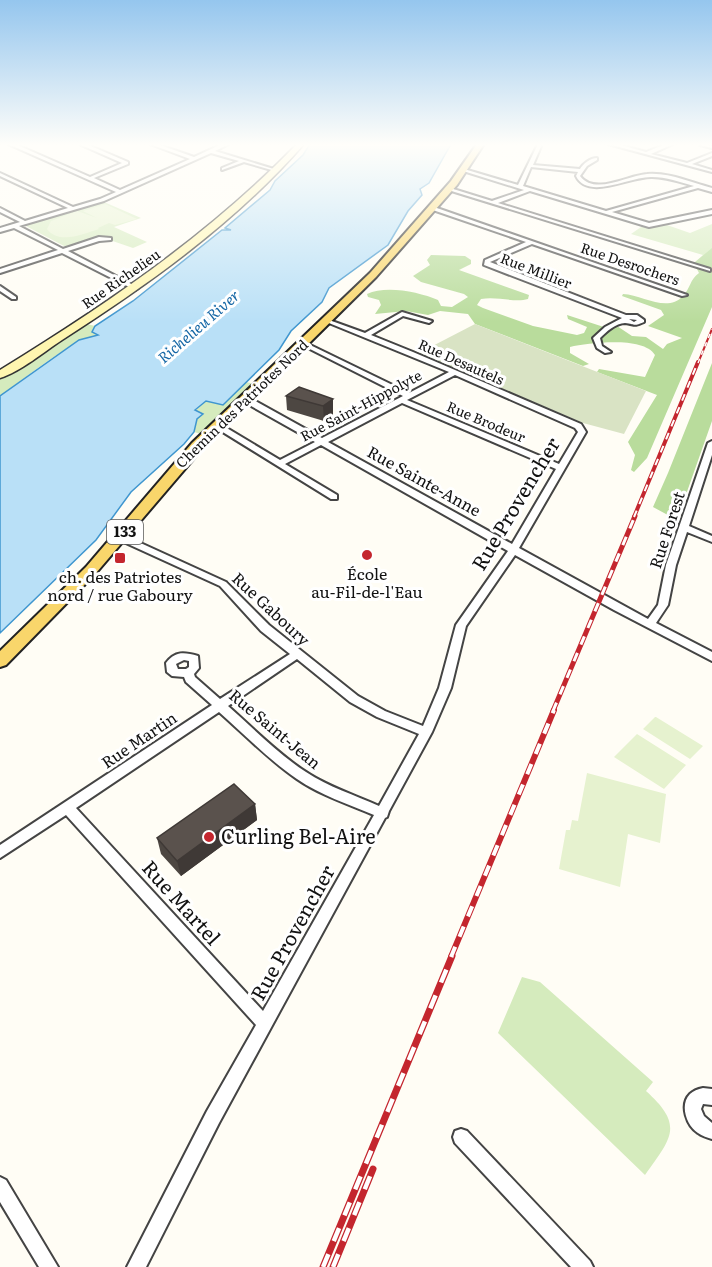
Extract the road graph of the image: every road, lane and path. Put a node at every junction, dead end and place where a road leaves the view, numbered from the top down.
1 (62, 203) edge
2 (90, 203) edge
3 (239, 203) edge
4 (436, 203) edge
5 (492, 203) edge
6 (572, 203) edge
7 (639, 203) edge
8 (432, 208) junction
9 (74, 209) junction
10 (0, 210) edge
11 (712, 212) edge
12 (604, 213) junction
13 (25, 223) junction
14 (15, 226) junction
15 (0, 230) edge
16 (109, 239) dead end
17 (530, 243) junction
18 (61, 251) junction
19 (708, 270) dead end
20 (0, 271) edge
21 (0, 288) edge
22 (135, 288) junction
23 (684, 295) dead end
24 (14, 298) dead end
25 (327, 321) junction
26 (429, 321) dead end
27 (366, 335) junction
28 (304, 344) junction
29 (607, 352) dead end
30 (455, 372) junction
31 (0, 375) edge
32 (405, 398) junction
33 (247, 400) junction
34 (217, 426) junction
35 (582, 430) joint
36 (323, 441) junction
37 (712, 443) edge
38 (279, 464) junction
39 (561, 468) junction
40 (700, 476) junction
41 (712, 480) edge
42 (334, 497) dead end
43 (684, 527) junction
44 (120, 537) junction
45 (712, 539) edge
46 (514, 549) junction
47 (650, 625) junction
48 (297, 654) junction
49 (712, 657) edge
50 (0, 662) edge
51 (188, 673) dead end
52 (219, 705) junction
53 (426, 732) junction
54 (68, 808) junction
55 (383, 813) junction
56 (0, 852) edge
57 (265, 1024) junction
58 (712, 1097) edge
59 (712, 1131) edge
60 (461, 1137) dead end
61 (0, 1186) edge
62 (49, 1267) edge
63 (136, 1267) edge
64 (584, 1267) edge

1 - 9 street
2 - 9 street
3 - 22 main road, Rue Richelieu
4 - 8 main road, Chemin des Patriotes Nord / 133
5 - 19 street
6 - 12 street
7 - 12 street
8 - 17 street, Rue Desrochers
8 - 25 main road, Chemin des Patriotes Nord / 133
9 - 13 street
10 - 13 street
11 - 12 street
13 - 14 street
14 - 15 street
14 - 18 street
16 - 18 street
17 - 23 street, Rue Desrochers
17 - 29 street, Rue Millier
18 - 20 street
18 - 22 street
21 - 24 street
22 - 31 main road, Rue Richelieu
25 - 27 street, Rue Desautels
25 - 28 main road, Chemin des Patriotes Nord / 133
26 - 27 street
27 - 30 street, Rue Desautels
28 - 32 street, Rue Brodeur
28 - 33 main road, Chemin des Patriotes Nord / 133
30 - 32 street, Rue Saint-Hippolyte
30 - 35 street, Rue Desautels
32 - 36 street, Rue Saint-Hippolyte
32 - 39 street, Rue Brodeur
33 - 34 main road, Chemin des Patriotes Nord / 133
33 - 36 street, Rue Sainte-Anne
34 - 38 street
34 - 44 main road, Chemin des Patriotes Nord / 133
35 - 39 street, Rue Provencher
36 - 38 street, Rue Saint-Hippolyte
36 - 46 street, Rue Sainte-Anne
37 - 40 street, Rue Forest
38 - 42 street
39 - 46 street, Rue Provencher
40 - 41 street
40 - 43 street, Rue Forest
43 - 45 street
43 - 47 street, Rue Forest
44 - 48 street, Rue Gaboury
44 - 50 main road, Chemin des Patriotes Nord / 133
46 - 47 street, Rue Sainte-Anne
46 - 53 street, Rue Provencher
47 - 49 street, Rue Sainte-Anne
48 - 52 street, Rue Martin
48 - 53 street, Rue Gaboury
51 - 52 street, Rue Saint-Jean
52 - 54 street, Rue Martin
52 - 55 street, Rue Saint-Jean
53 - 55 street, Rue Provencher
54 - 56 street, Rue Martin
54 - 57 street, Rue Martel
55 - 57 street, Rue Provencher
57 - 63 street, Rue Provencher
58 - 59 street
60 - 64 street
61 - 62 street

